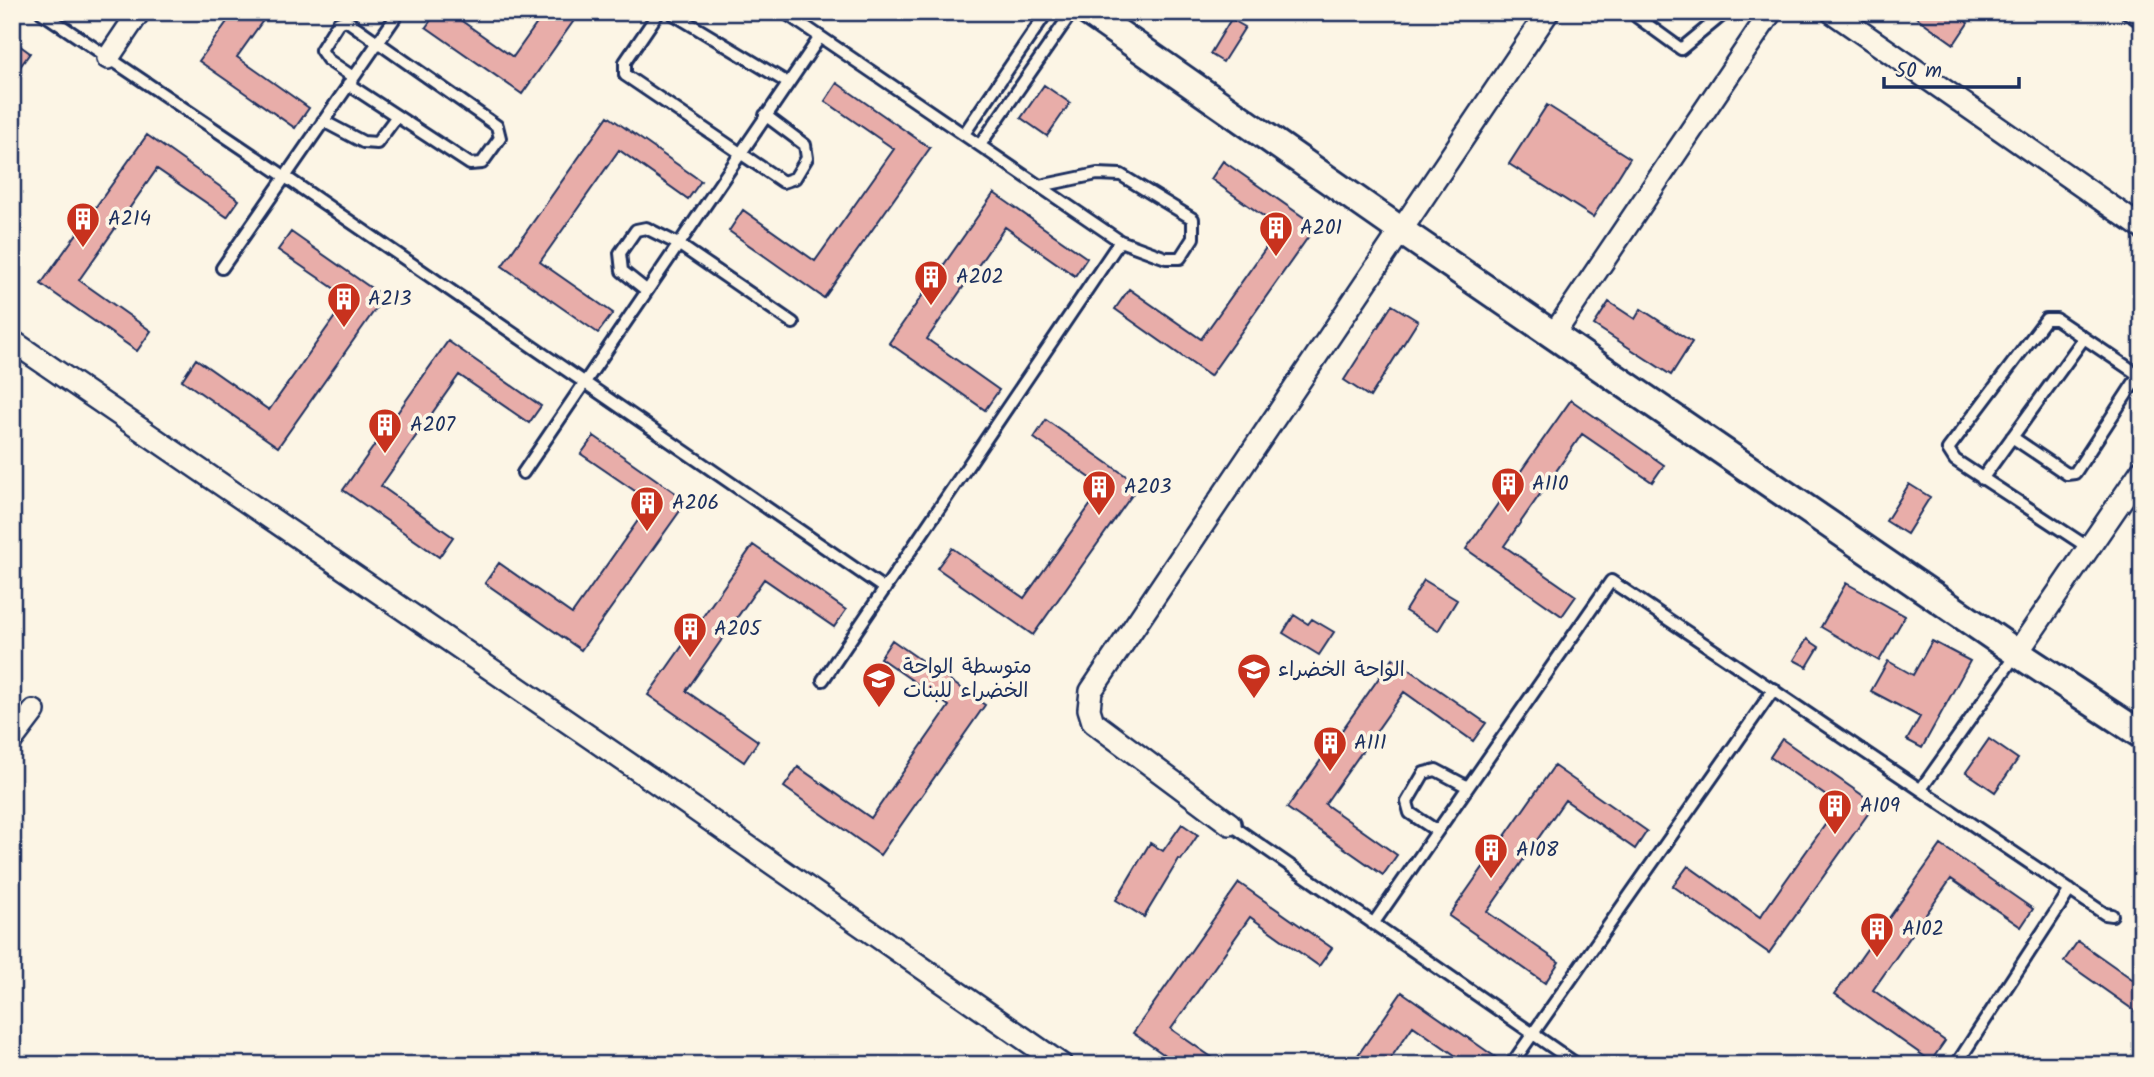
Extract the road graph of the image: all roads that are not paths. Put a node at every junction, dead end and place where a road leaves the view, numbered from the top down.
1 (41, 12) edge
2 (139, 12) edge
3 (399, 12) edge
4 (659, 12) edge
5 (670, 12) edge
6 (784, 12) edge
7 (1047, 12) edge
8 (1072, 12) edge
9 (1088, 12) edge
10 (1548, 12) edge
11 (1638, 12) edge
12 (1726, 12) edge
13 (1771, 12) edge
14 (1832, 12) edge
15 (2126, 12) edge
16 (2142, 23) edge
17 (820, 37) junction
18 (378, 43) junction
19 (108, 58) junction
20 (351, 81) junction
21 (788, 83) junction
22 (765, 115) junction
23 (397, 116) junction
24 (323, 121) junction
25 (964, 134) junction
26 (980, 145) junction
27 (740, 153) junction
28 (284, 176) junction
29 (1040, 186) junction
30 (2142, 228) edge
31 (1400, 230) junction
32 (1120, 241) junction
33 (678, 244) junction
34 (222, 268) dead end
35 (646, 290) junction
36 (793, 323) dead end
37 (1554, 334) junction
38 (2084, 338) junction
39 (12, 341) edge
40 (584, 382) junction
41 (2012, 436) junction
42 (2142, 470) edge
43 (523, 473) dead end
44 (1982, 478) junction
45 (2089, 548) junction
46 (885, 589) junction
47 (2017, 653) junction
48 (823, 680) dead end
49 (1774, 689) junction
50 (34, 711) dead end
51 (2142, 736) edge
52 (12, 740) edge
53 (1468, 787) junction
54 (1921, 789) junction
55 (1230, 824) joint
56 (1437, 831) junction
57 (2070, 890) junction
58 (2112, 915) dead end
59 (1373, 924) junction
60 (1533, 1033) junction
61 (1062, 1065) edge
62 (1511, 1065) edge
63 (1578, 1065) edge
64 (1956, 1065) edge

1 - 19 lane
2 - 19 street
3 - 18 lane
4 - 27 lane
5 - 21 lane
6 - 17 lane
7 - 25 lane
8 - 26 lane
9 - 31 street
10 - 31 street
11 - 12 lane
13 - 37 street
14 - 30 street
15 - 16 lane
17 - 21 lane
17 - 25 lane
18 - 20 lane
18 - 20 lane
18 - 23 lane
19 - 28 lane
20 - 23 lane
20 - 24 lane
21 - 22 lane
22 - 27 lane
22 - 27 lane
23 - 24 lane
24 - 28 lane
25 - 26 lane
26 - 29 lane
27 - 33 lane
28 - 34 lane
28 - 40 lane
29 - 32 lane
29 - 32 lane
31 - 37 street
31 - 55 street
32 - 46 lane
33 - 35 lane
33 - 35 lane
33 - 36 lane
35 - 40 lane
37 - 47 street
38 - 41 lane
38 - 41 lane
38 - 44 lane
39 - 61 street
40 - 43 lane
40 - 46 lane
41 - 44 lane
42 - 45 street
44 - 45 lane
45 - 47 street
46 - 48 lane
47 - 51 street
47 - 54 lane
49 - 53 lane
49 - 54 lane
49 - 60 lane
50 - 52 street
53 - 56 lane
53 - 56 lane
54 - 57 lane
55 - 59 lane
56 - 59 lane
57 - 58 lane
57 - 64 lane
59 - 60 lane
60 - 62 lane
60 - 63 lane

